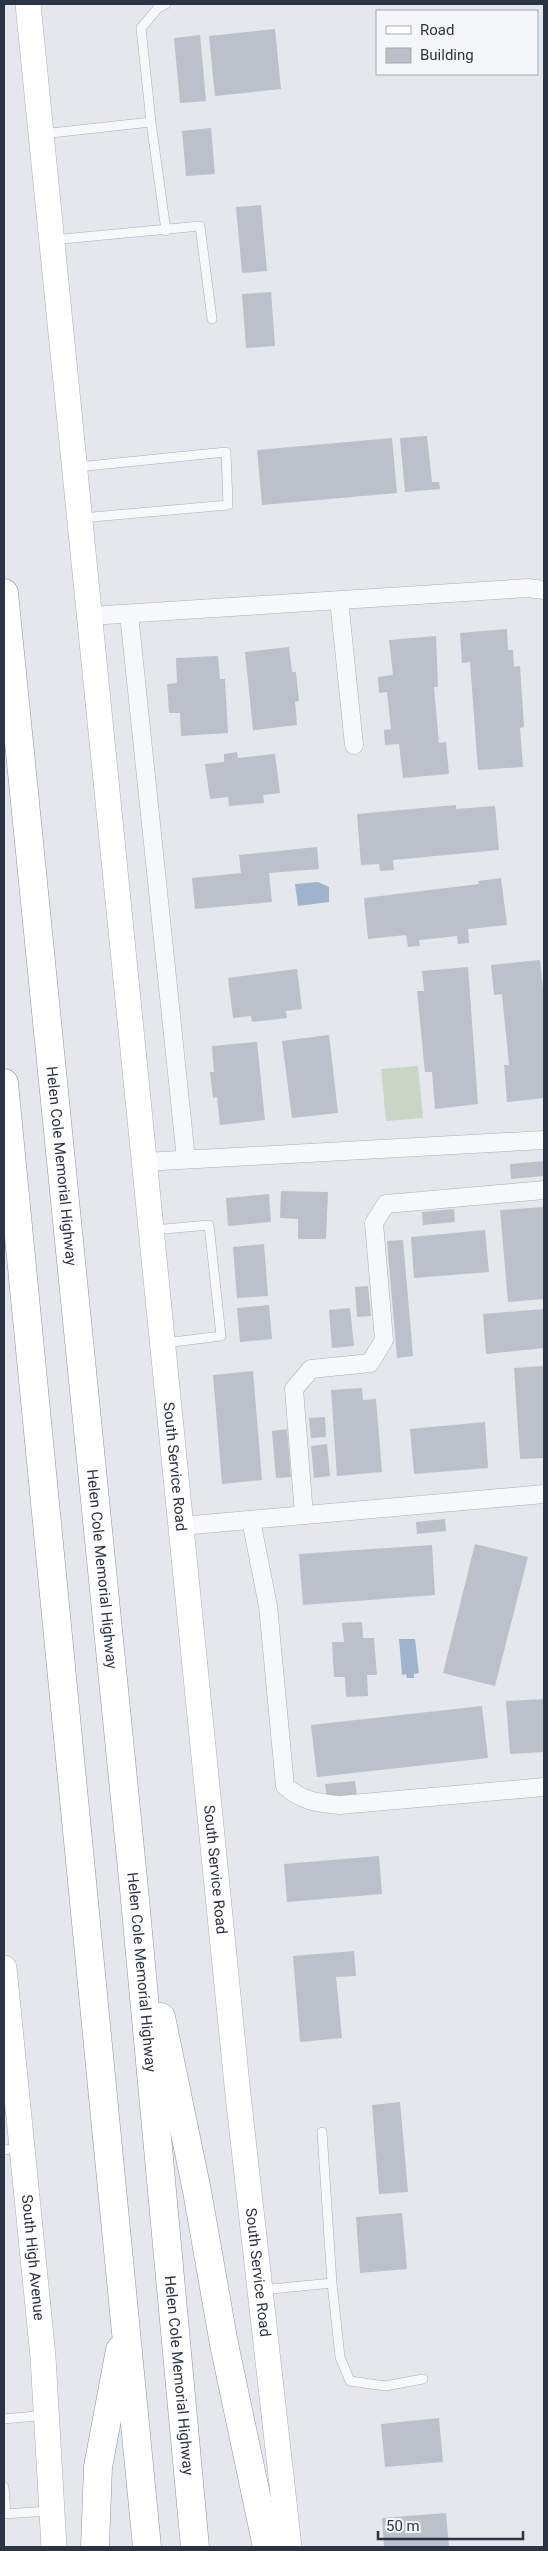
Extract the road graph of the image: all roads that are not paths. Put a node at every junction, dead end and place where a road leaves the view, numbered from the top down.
1 (28, 4) edge
2 (166, 4) edge
3 (151, 122) junction
4 (41, 134) junction
5 (166, 231) junction
6 (52, 240) junction
7 (212, 319) dead end
8 (75, 467) junction
9 (80, 518) junction
10 (544, 590) edge
11 (4, 593) edge
12 (339, 600) junction
13 (128, 614) junction
14 (90, 616) junction
15 (354, 745) dead end
16 (4, 1082) edge
17 (544, 1140) edge
18 (186, 1159) junction
19 (144, 1162) junction
20 (544, 1190) edge
21 (152, 1230) junction
22 (162, 1343) junction
23 (544, 1494) edge
24 (304, 1515) junction
25 (251, 1520) junction
26 (181, 1526) junction
27 (544, 1788) edge
28 (134, 1890) junction
29 (4, 1968) edge
30 (322, 2132) dead end
31 (13, 2149) edge
32 (332, 2283) junction
33 (260, 2290) junction
34 (126, 2316) junction
35 (423, 2379) dead end
36 (46, 2414) junction
37 (4, 2418) edge
38 (4, 2487) edge
39 (52, 2510) junction
40 (5, 2514) edge
41 (54, 2547) edge
42 (94, 2547) edge
43 (147, 2547) edge
44 (195, 2547) edge
45 (267, 2547) edge
46 (289, 2547) edge

1 - 4 main road, South Service Road
2 - 3 lane
3 - 4 lane
3 - 5 lane
4 - 6 main road, South Service Road
5 - 6 lane
5 - 7 lane
6 - 8 main road, South Service Road
8 - 9 main road, South Service Road
8 - 9 lane
9 - 14 main road, South Service Road
10 - 12 street
11 - 28 highway, Helen Cole Memorial Highway
12 - 13 street
12 - 15 street
13 - 14 street
13 - 18 street
14 - 19 main road, South Service Road
16 - 34 highway
17 - 18 street
18 - 19 street
19 - 21 main road, South Service Road
20 - 24 street
21 - 22 main road, South Service Road
21 - 22 lane
22 - 26 main road, South Service Road
23 - 24 street
24 - 25 street
25 - 26 street
25 - 27 street
26 - 33 main road, South Service Road
28 - 44 highway, Helen Cole Memorial Highway
28 - 45 highway
29 - 31 main road, South High Avenue
30 - 32 lane
31 - 36 main road, South High Avenue
32 - 33 lane
32 - 35 lane
33 - 46 main road, South Service Road
34 - 42 highway
34 - 43 highway
36 - 37 lane
36 - 39 main road, South High Avenue
38 - 40 lane
39 - 40 lane
39 - 41 main road, South High Avenue

